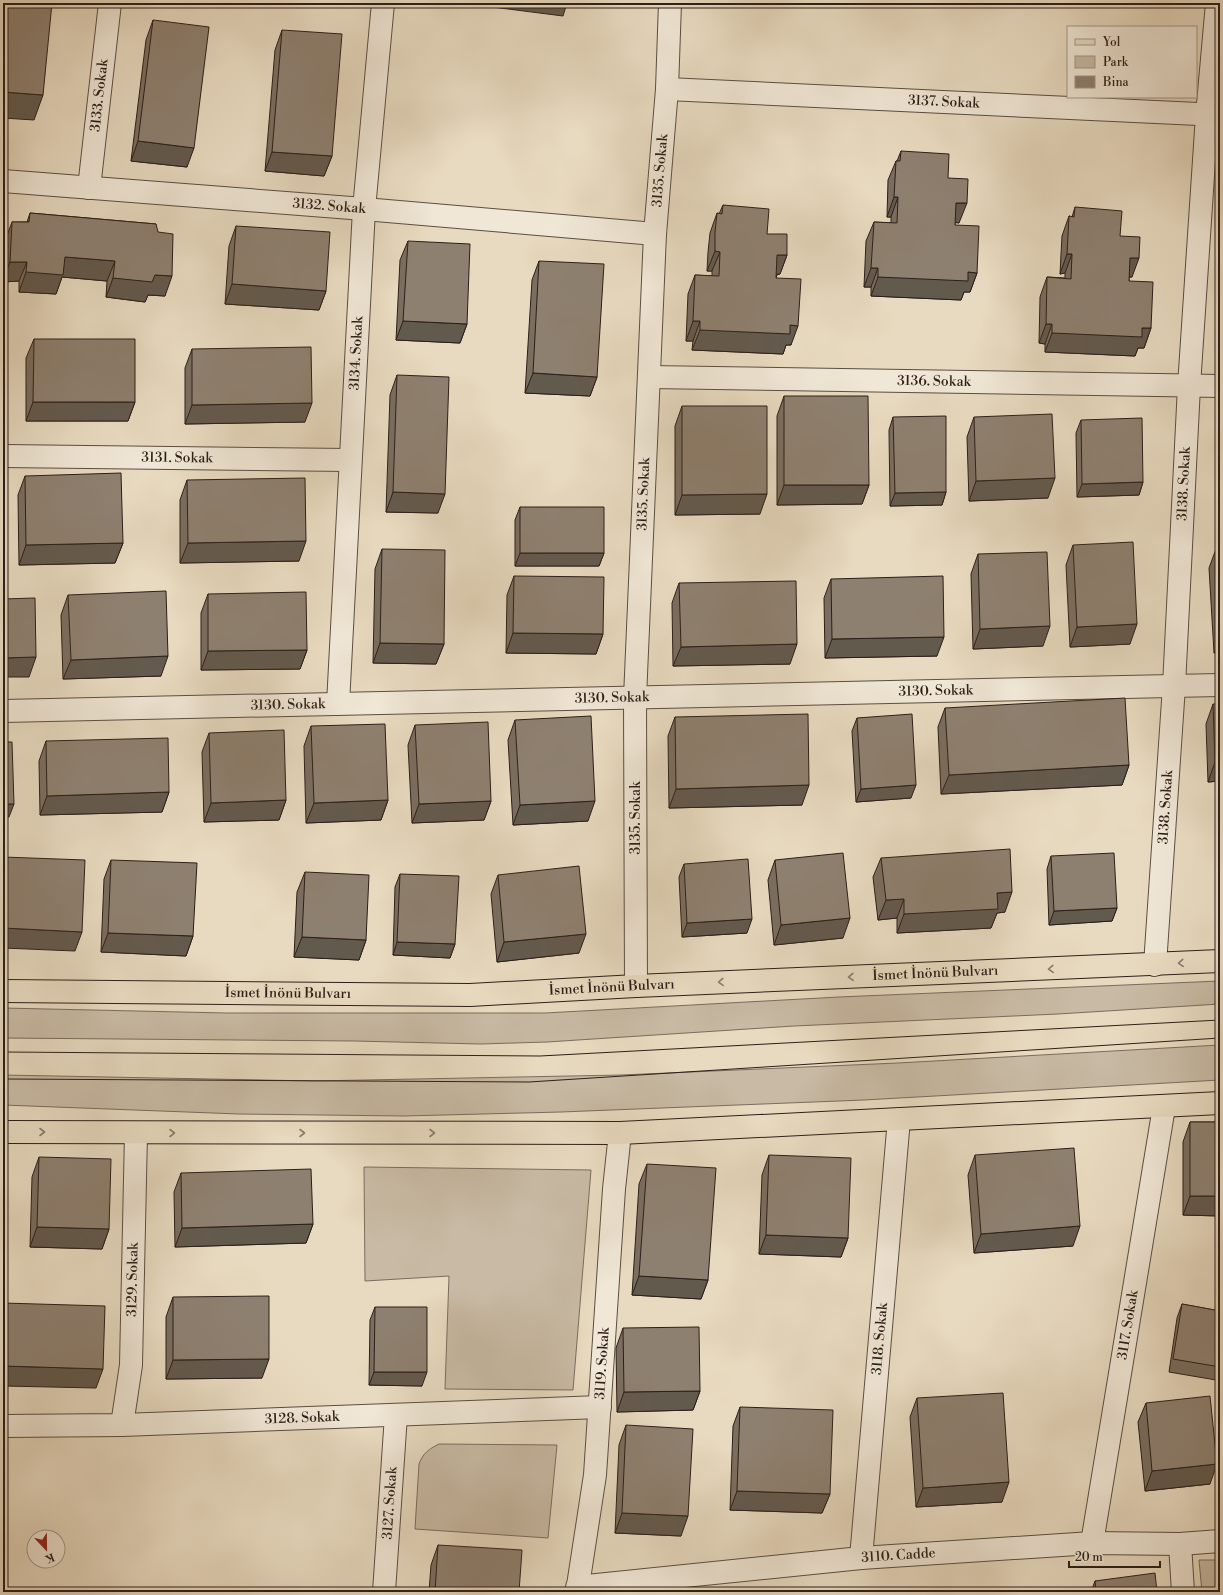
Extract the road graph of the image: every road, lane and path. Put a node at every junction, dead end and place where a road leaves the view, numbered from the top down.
1 (110, 3) edge
2 (383, 3) edge
3 (670, 3) edge
4 (1217, 3) edge
5 (667, 89) junction
6 (1214, 115) edge
7 (3, 181) edge
8 (89, 188) junction
9 (364, 209) junction
10 (655, 234) junction
11 (649, 377) junction
12 (1189, 386) junction
13 (1220, 386) edge
14 (3, 456) edge
15 (350, 460) junction
16 (1220, 685) edge
17 (1174, 686) junction
18 (635, 698) junction
19 (338, 704) junction
20 (3, 711) edge
21 (1220, 961) edge
22 (1155, 965) junction
23 (636, 986) junction
24 (3, 990) edge
25 (1220, 1104) edge
26 (1164, 1107) junction
27 (899, 1119) junction
28 (3, 1132) edge
29 (136, 1133) junction
30 (620, 1133) junction
31 (600, 1407) junction
32 (396, 1415) junction
33 (122, 1425) junction
34 (3, 1426) edge
35 (1220, 1540) edge
36 (1092, 1543) junction
37 (1180, 1544) junction
38 (861, 1558) junction
39 (577, 1590) edge
40 (384, 1592) edge
41 (1183, 1592) edge

1 - 8 street, 3133. Sokak
2 - 9 street, 3134. Sokak
3 - 5 street, 3135. Sokak
4 - 6 street, 3138. Sokak
5 - 6 street, 3137. Sokak
5 - 10 street, 3135. Sokak
6 - 12 street, 3138. Sokak
7 - 8 street, 3132. Sokak
8 - 9 street, 3132. Sokak
9 - 10 street, 3132. Sokak
9 - 15 street, 3134. Sokak
10 - 11 street, 3135. Sokak
11 - 12 street, 3136. Sokak
11 - 18 street, 3135. Sokak
12 - 13 street, 3136. Sokak
12 - 17 street, 3138. Sokak
14 - 15 street, 3131. Sokak
15 - 19 street, 3134. Sokak
16 - 17 street, 3130. Sokak
17 - 18 street, 3130. Sokak
17 - 22 street, 3138. Sokak
18 - 19 street, 3130. Sokak
18 - 23 street, 3135. Sokak
19 - 20 street, 3130. Sokak
21 -> 22 main road, İsmet İnönü Bulvarı
22 -> 23 main road, İsmet İnönü Bulvarı
23 - 24 main road, İsmet İnönü Bulvarı
25 - 26 main road
26 - 27 main road
26 - 36 street, 3117. Sokak
27 - 30 main road
27 - 38 street, 3118. Sokak
28 -> 29 main road
29 -> 30 main road
29 - 33 street, 3129. Sokak
30 - 31 street, 3119. Sokak
31 - 32 street, 3128. Sokak
31 - 39 street, 3119. Sokak
32 - 33 street, 3128. Sokak
32 - 40 street, 3127. Sokak
33 - 34 street, 3128. Sokak
35 - 37 street, 3110. Cadde
36 - 37 street, 3110. Cadde
36 - 38 street, 3110. Cadde
37 - 41 street
38 - 39 street, 3110. Cadde

